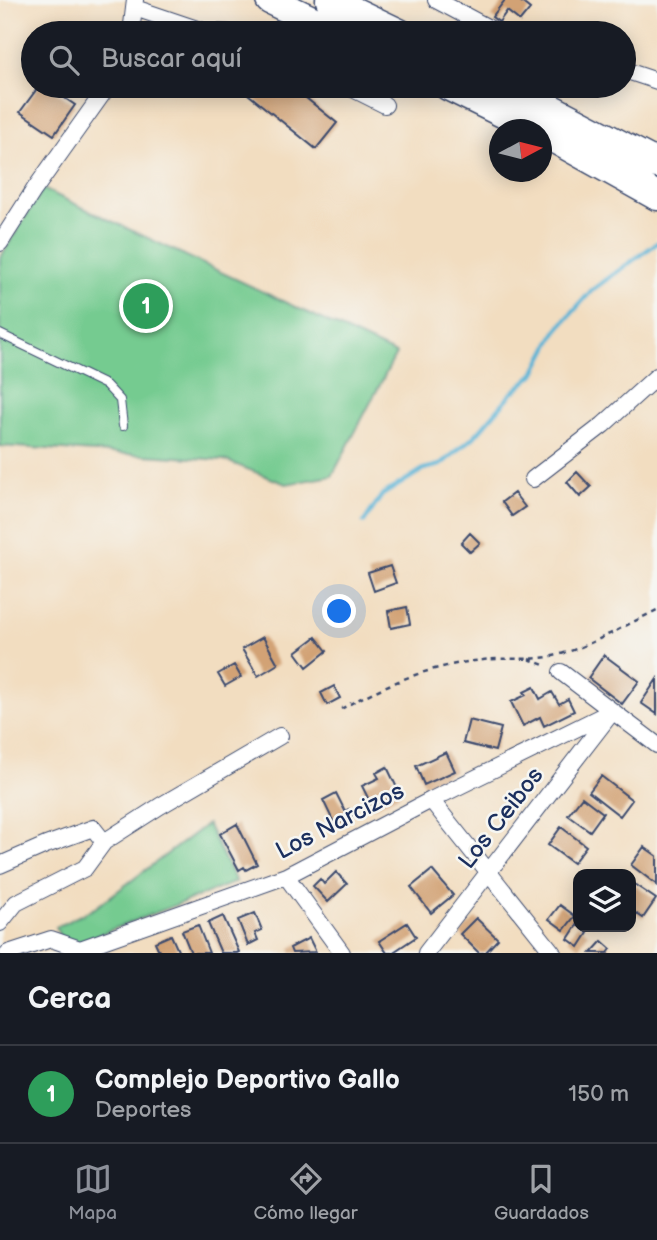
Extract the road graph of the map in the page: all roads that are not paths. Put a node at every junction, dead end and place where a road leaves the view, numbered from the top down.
1 (270, 0) edge
2 (330, 0) edge
3 (436, 0) edge
4 (135, 4) edge
5 (178, 21) edge
6 (314, 21) edge
7 (374, 21) edge
8 (475, 21) edge
9 (636, 74) edge
10 (657, 81) edge
11 (100, 98) edge
12 (371, 98) edge
13 (472, 98) edge
14 (531, 98) edge
15 (385, 105) dead end
16 (515, 119) edge
17 (552, 138) edge
18 (657, 163) edge
19 (657, 196) edge
20 (0, 243) edge
21 (0, 334) edge
22 (657, 376) edge
23 (122, 426) dead end
24 (533, 479) dead end
25 (561, 672) road end
26 (612, 711) junction
27 (279, 736) dead end
28 (657, 745) edge
29 (431, 800) junction
30 (104, 842) junction
31 (0, 865) edge
32 (488, 873) junction
33 (286, 876) junction
34 (0, 923) edge
35 (81, 951) edge
36 (8, 953) edge
37 (342, 953) edge
38 (426, 953) edge
39 (553, 953) edge

1 - 6 highway
2 - 7 highway
3 - 8 street
4 - 5 street
9 - 10 street
11 - 20 street
12 - 15 street
13 - 16 highway
14 - 18 highway
17 - 19 highway
21 - 23 lane
22 - 24 street
25 - 26 street
26 - 28 street
26 - 29 street, Los Narcizos
26 - 32 street, Los Ceibos
27 - 30 street
29 - 32 street
29 - 33 street, Los Narcizos
30 - 31 street
30 - 34 street
32 - 38 street, Los Ceibos
32 - 39 street
33 - 35 street, Los Narcizos
33 - 37 street
35 - 36 street

